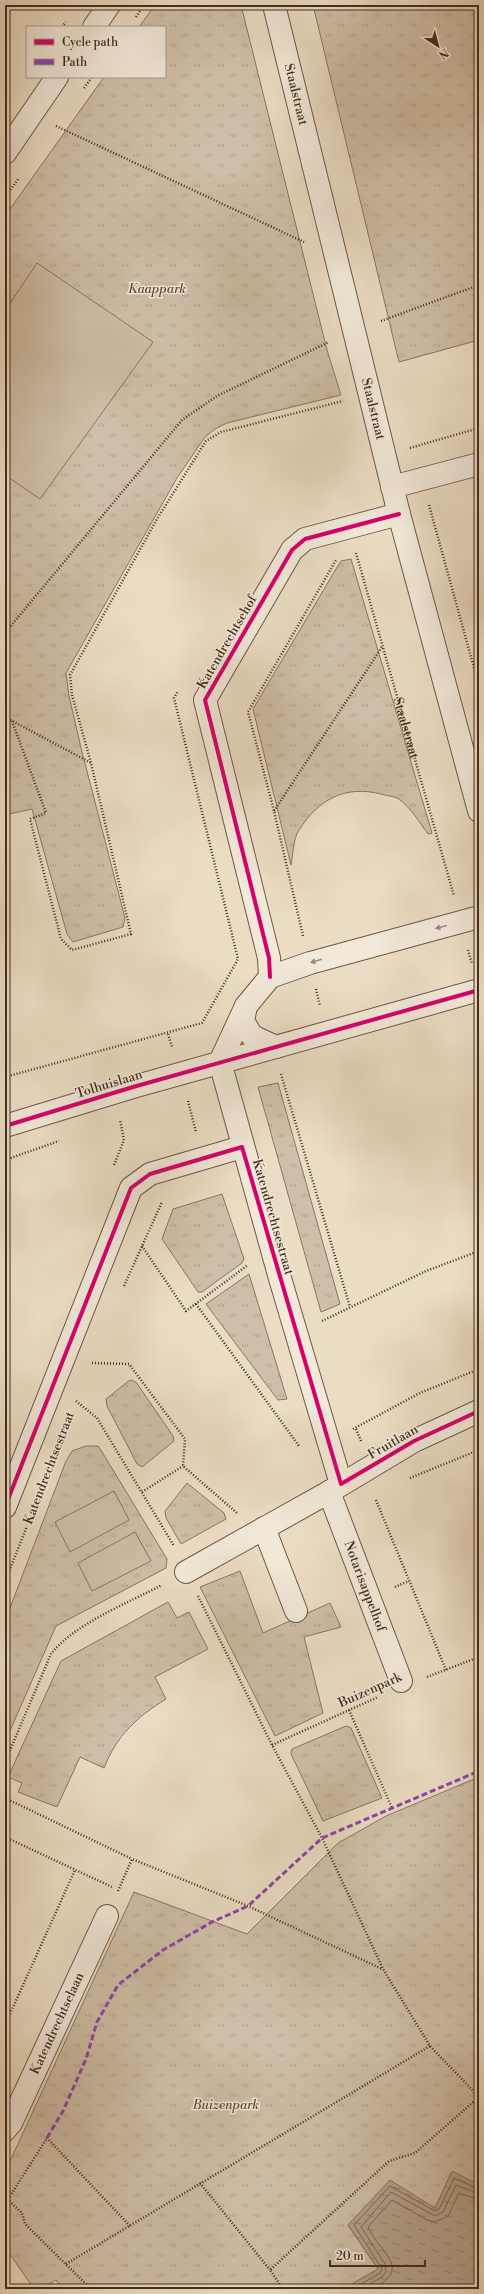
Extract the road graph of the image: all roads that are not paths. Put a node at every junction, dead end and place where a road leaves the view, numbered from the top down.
1 (109, 5) edge
2 (274, 5) edge
3 (95, 26) edge
4 (56, 78) edge
5 (5, 153) edge
6 (479, 464) edge
7 (392, 487) junction
8 (399, 514) junction
9 (479, 811) edge
10 (479, 917) edge
11 (270, 977) junction
12 (476, 980) edge
13 (246, 1006) junction
14 (276, 1047) junction
15 (220, 1062) junction
16 (5, 1126) edge
17 (242, 1147) junction
18 (479, 1411) edge
19 (335, 1488) junction
20 (5, 1507) edge
21 (264, 1528) junction
22 (186, 1572) road end
23 (296, 1611) dead end
24 (401, 1681) dead end
25 (107, 1916) road end
26 (5, 2130) edge

1 - 3 street
2 - 7 street, Staalstraat
4 - 5 street
6 - 7 street
7 - 8 street, Staalstraat
8 - 9 street, Staalstraat
8 - 11 street, Katendrechtsehof
10 -> 11 street
11 - 13 street
12 - 14 street
13 - 14 street
13 - 15 street
14 - 15 street
15 - 16 street, Tolhuislaan
15 - 17 street, Katendrechtsestraat
17 - 19 street, Katendrechtsestraat
17 - 20 street, Katendrechtsestraat
18 - 19 street, Fruitlaan
19 - 21 street, Fruitlaan
19 - 24 street, Notarisappelhof
21 - 22 street, Fruitlaan
21 - 23 street
25 - 26 street, Katendrechtselaan

